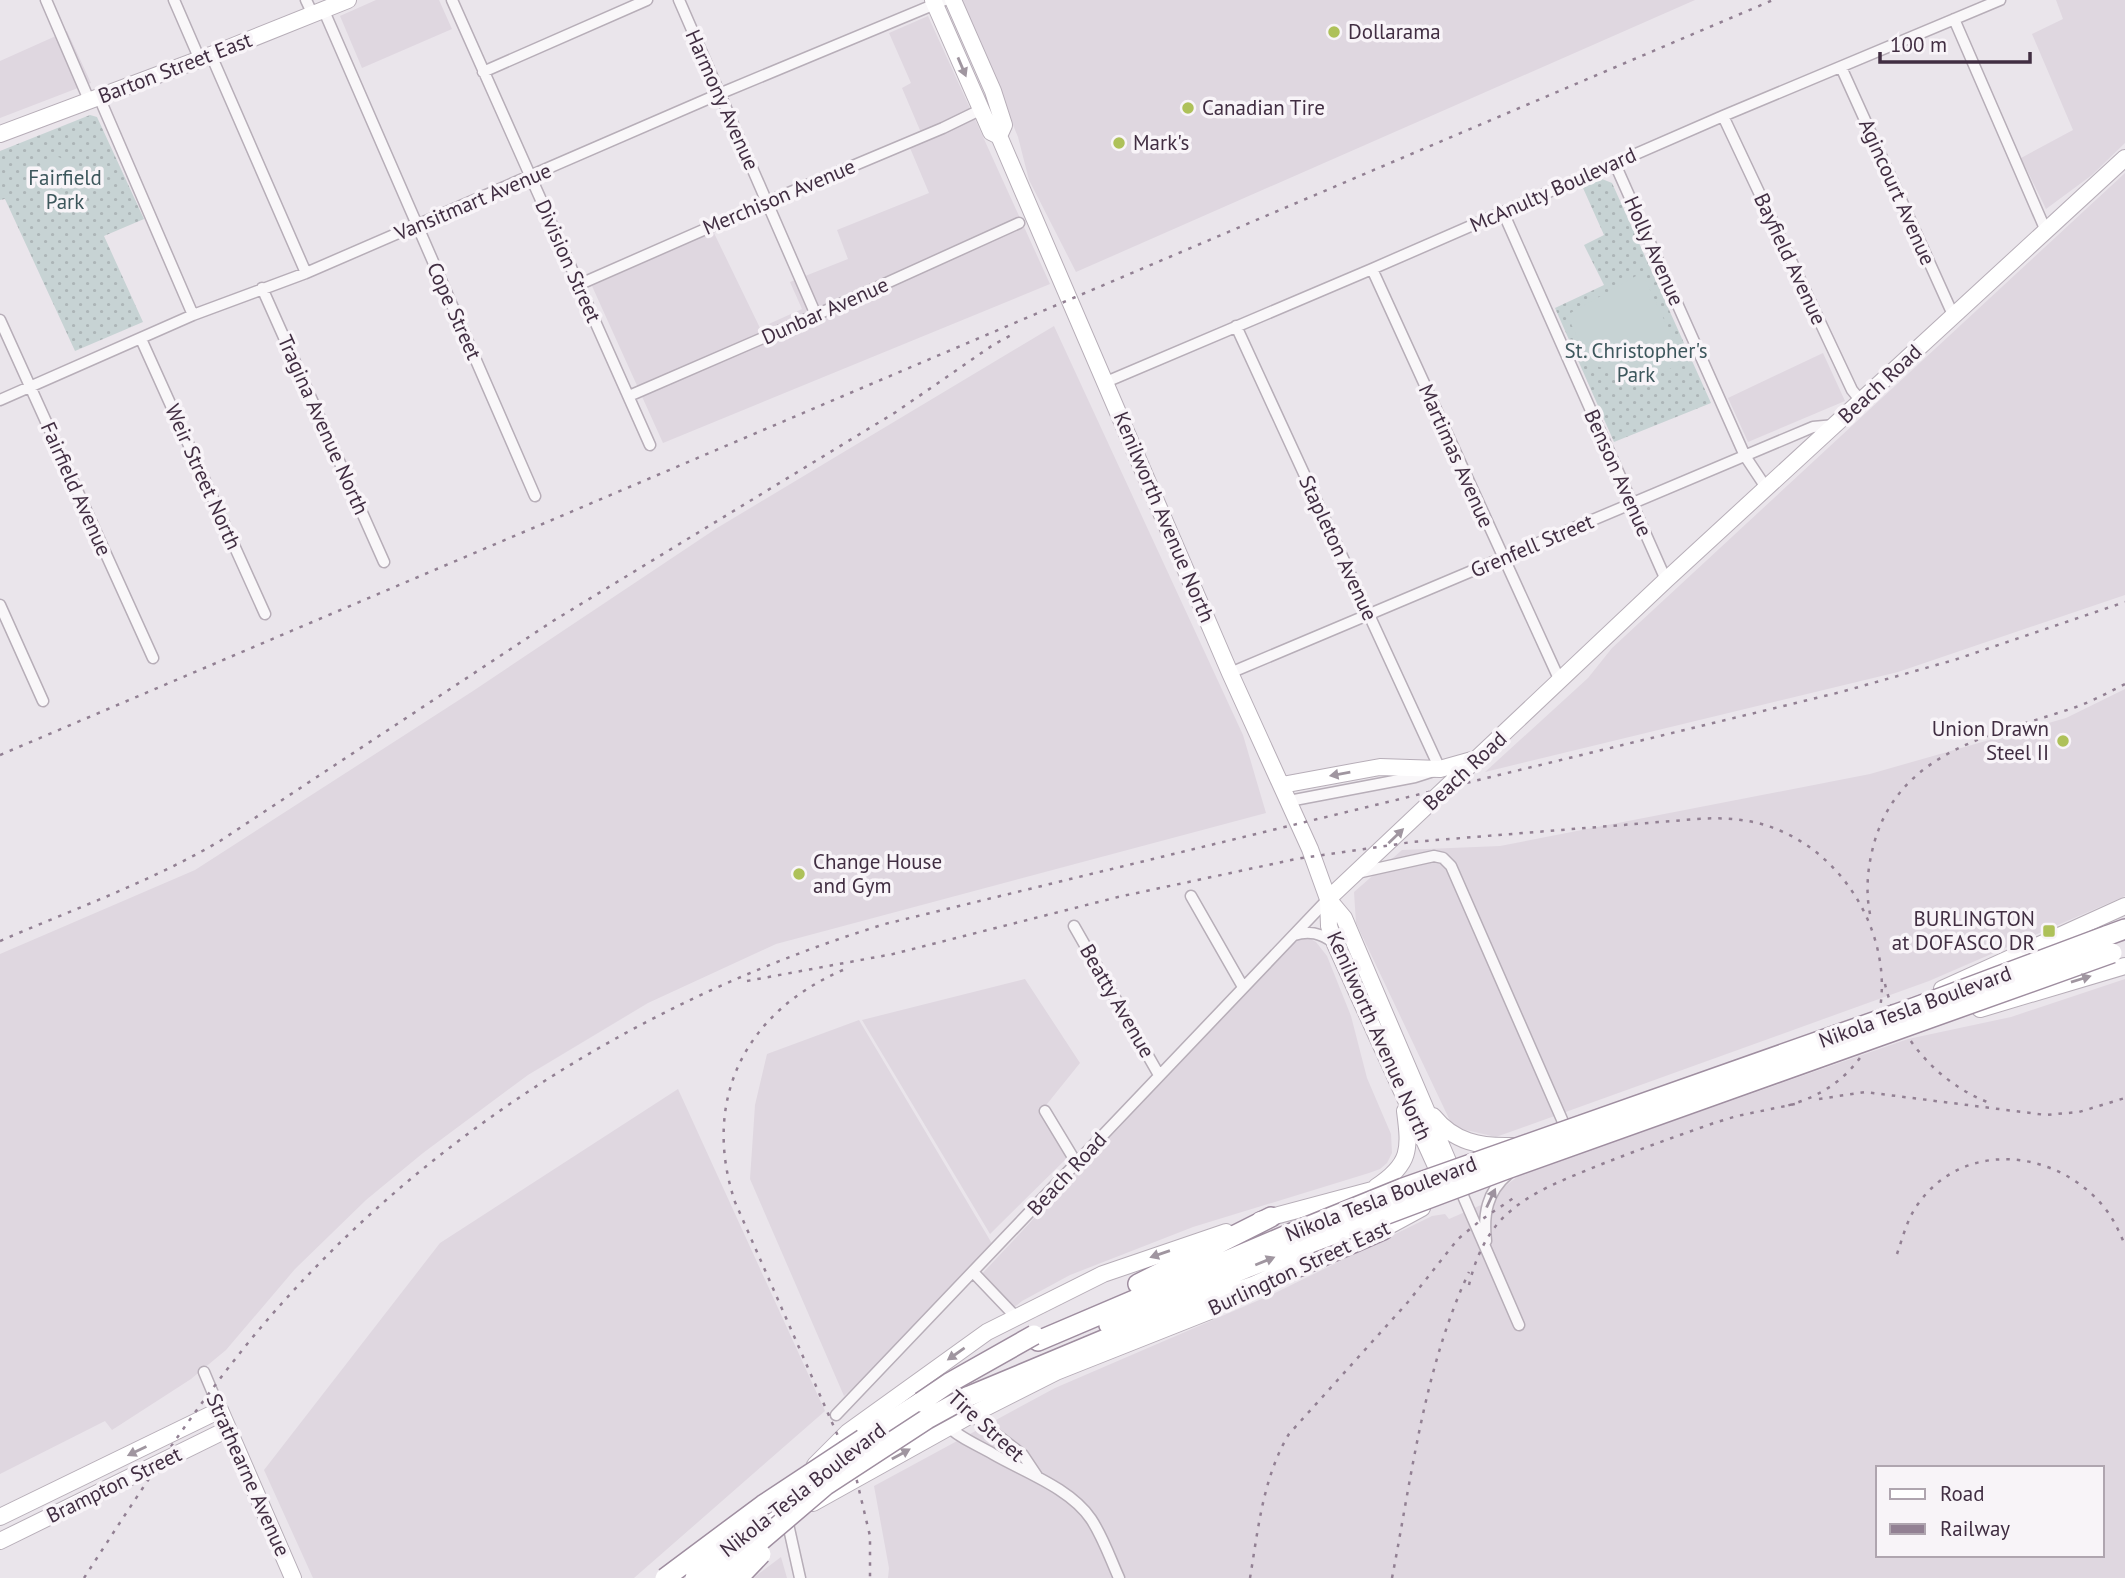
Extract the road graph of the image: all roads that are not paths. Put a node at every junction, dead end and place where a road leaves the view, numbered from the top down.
1 (46, 0) edge
2 (174, 0) edge
3 (348, 0) edge
4 (452, 0) edge
5 (647, 0) edge
6 (679, 0) edge
7 (953, 0) edge
8 (2000, 0) edge
9 (937, 1) edge
10 (314, 9) edge
11 (1954, 19) junction
12 (206, 57) junction
13 (1841, 67) junction
14 (483, 72) junction
15 (719, 94) junction
16 (94, 99) junction
17 (980, 110) junction
18 (1723, 116) junction
19 (0, 134) edge
20 (999, 135) junction
21 (2125, 158) edge
22 (1615, 164) junction
23 (532, 176) junction
24 (767, 202) junction
25 (1503, 212) junction
26 (1019, 223) dead end
27 (417, 226) junction
28 (2046, 231) junction
29 (1372, 269) junction
30 (306, 273) junction
31 (578, 285) junction
32 (262, 288) junction
33 (193, 314) junction
34 (816, 315) junction
35 (1954, 317) junction
36 (0, 320) edge
37 (1236, 326) junction
38 (141, 339) junction
39 (1106, 382) junction
40 (30, 386) junction
41 (629, 396) junction
42 (0, 400) edge
43 (1861, 401) junction
44 (1835, 425) junction
45 (650, 445) dead end
46 (1745, 456) junction
47 (1766, 489) junction
48 (535, 496) dead end
49 (1631, 503) junction
50 (1503, 559) junction
51 (384, 562) dead end
52 (1666, 580) junction
53 (0, 605) edge
54 (265, 614) dead end
55 (1369, 617) junction
56 (153, 657) dead end
57 (1230, 673) junction
58 (1560, 681) junction
59 (43, 701) dead end
60 (1477, 758) junction
61 (1440, 769) junction
62 (1282, 785) junction
63 (1289, 800) junction
64 (1357, 873) junction
65 (1191, 895) dead end
66 (1328, 899) junction
67 (2125, 906) edge
68 (1074, 926) dead end
69 (2125, 929) edge
70 (1291, 936) junction
71 (1335, 944) junction
72 (2117, 951) edge
73 (1243, 987) junction
74 (1160, 1075) junction
75 (1402, 1095) junction
76 (1424, 1102) junction
77 (1045, 1111) dead end
78 (1567, 1131) junction
79 (1524, 1153) junction
80 (1077, 1164) junction
81 (1445, 1171) junction
82 (1370, 1191) junction
83 (1460, 1194) junction
84 (1271, 1217) junction
85 (1382, 1230) junction
86 (1487, 1251) junction
87 (973, 1272) junction
88 (1015, 1317) junction
89 (1519, 1325) dead end
90 (1041, 1348) junction
91 (931, 1371) junction
92 (204, 1373) dead end
93 (969, 1406) junction
94 (219, 1410) junction
95 (836, 1415) dead end
96 (949, 1428) junction
97 (228, 1429) junction
98 (863, 1439) junction
99 (889, 1444) junction
100 (1037, 1476) junction
101 (783, 1499) junction
102 (0, 1517) edge
103 (787, 1518) junction
104 (0, 1541) edge
105 (736, 1549) junction
106 (293, 1578) edge
107 (665, 1578) edge
108 (695, 1578) edge
109 (704, 1578) edge
110 (716, 1578) edge
111 (738, 1578) edge
112 (800, 1578) edge
113 (1119, 1578) edge

1 - 16 street
2 - 12 street
3 - 10 main road, Barton Street East
4 - 14 street, Division Street
5 - 14 street
6 - 15 street, Harmony Avenue
7 - 20 main road, Kenilworth Avenue North
8 - 11 street, McAnulty Boulevard
9 - 15 street, Vansitmart Avenue
9 -> 17 main road, Kenilworth Avenue North
10 - 12 main road, Barton Street East
10 - 27 street, Cope Street
11 - 13 street, McAnulty Boulevard
11 - 28 street
12 - 16 main road, Barton Street East
12 - 30 street
13 - 18 street, McAnulty Boulevard
13 - 35 street, Agincourt Avenue
14 - 23 street, Division Street
15 - 23 street, Vansitmart Avenue
15 - 24 street, Harmony Avenue
16 - 19 main road, Barton Street East
16 - 33 street
17 - 20 main road, Kenilworth Avenue North
17 - 24 street, Merchison Avenue
18 - 22 street, McAnulty Boulevard
18 - 43 street, Bayfield Avenue
20 - 39 main road, Kenilworth Avenue North
21 - 28 main road, Beach Road
22 - 25 street, McAnulty Boulevard
22 - 46 street, Holly Avenue
23 - 27 street, Vansitmart Avenue
23 - 31 street, Division Street
24 - 31 street, Merchison Avenue
24 - 34 street, Harmony Avenue
25 - 29 street, McAnulty Boulevard
25 - 49 street, Benson Avenue
26 - 34 street, Dunbar Avenue
27 - 30 street, Vansitmart Avenue
27 - 48 street, Cope Street
28 - 35 main road, Beach Road
29 - 37 street, McAnulty Boulevard
29 - 50 street, Martimas Avenue
30 - 32 street, Vansitmart Avenue
31 - 41 street, Division Street
32 - 33 street, Vansitmart Avenue
32 - 51 street, Tragina Avenue North
33 - 38 street, Vansitmart Avenue
34 - 41 street, Dunbar Avenue
35 - 43 main road, Beach Road
36 - 40 street, Fairfield Avenue
37 - 39 street, McAnulty Boulevard
37 - 55 street, Stapleton Avenue
38 - 40 street, Vansitmart Avenue
38 - 54 street, Weir Street North
39 - 57 main road, Kenilworth Avenue North
40 - 42 street, Vansitmart Avenue
40 - 56 street, Fairfield Avenue
41 - 45 street, Division Street
43 - 44 main road, Beach Road
44 - 46 street, Grenfell Street
44 - 47 main road, Beach Road
46 - 47 street, Holly Avenue
46 - 49 street, Grenfell Street
47 - 52 main road, Beach Road
49 - 50 street, Grenfell Street
49 - 52 street, Benson Avenue
50 - 55 street, Grenfell Street
50 - 58 street, Martimas Avenue
52 - 58 main road, Beach Road
53 - 59 street
55 - 57 street, Grenfell Street
55 - 61 street, Stapleton Avenue
57 - 62 main road, Kenilworth Avenue North
58 - 60 main road, Beach Road
60 - 61 main road
64 -> 60 main road, Beach Road
61 -> 62 main road
61 - 63 street
62 - 63 main road, Kenilworth Avenue North
63 - 66 main road, Kenilworth Avenue North
64 - 66 main road, Beach Road
64 - 78 street
65 - 73 street
66 - 70 street, Beach Road
66 - 71 main road, Kenilworth Avenue North
66 - 76 main road, Kenilworth Avenue North
67 - 78 main road, Burlington Street East
68 - 74 street, Beatty Avenue
69 - 72 highway, Nikola Tesla Boulevard
70 - 71 street
70 - 73 street, Beach Road
71 - 75 main road, Kenilworth Avenue North
79 -> 72 main road, Burlington Street East
72 - 90 highway, Nikola Tesla Boulevard, bridge
73 - 74 street, Beach Road
74 - 80 street, Beach Road
75 - 81 main road, Kenilworth Avenue North
75 - 82 main road
76 - 79 main road
76 - 81 main road, Kenilworth Avenue North
77 - 80 street
78 - 79 main road, Burlington Street East
79 - 81 main road, Burlington Street East
79 - 83 main road, Burlington Street East
86 -> 79 street
80 - 87 street, Beach Road
81 - 82 main road, Burlington Street East
81 - 83 main road, Kenilworth Avenue North
82 - 84 main road, Burlington Street East
83 - 85 main road, Burlington Street East
83 - 86 street, Kenilworth Avenue North
84 -> 88 main road, Burlington Street East
84 - 90 highway
85 - 90 highway
85 - 93 main road, Burlington Street East
86 - 89 street, Kenilworth Avenue North
87 - 88 street
87 - 95 street, Beach Road
88 -> 91 main road, Burlington Street East
90 - 93 highway, Nikola Tesla Boulevard
90 - 98 highway, Nikola Tesla Boulevard, bridge
91 - 93 street, Tire Street
91 - 96 street, Tire Street
91 - 101 main road, Burlington Street East
92 - 94 street, Strathearne Avenue
93 - 96 main road, Burlington Street East
93 - 99 highway, Nikola Tesla Boulevard, bridge
93 - 100 street, Tire Street
94 - 97 main road, Strathearne Avenue
94 -> 102 main road, Brampton Street
96 - 100 street, Tire Street
103 -> 96 main road, Burlington Street East
97 - 104 main road, Brampton Street
97 - 106 main road, Strathearne Avenue
98 - 107 highway, bridge
98 - 108 highway, Nikola Tesla Boulevard, bridge
99 - 110 highway, Nikola Tesla Boulevard, bridge
99 - 111 highway, bridge
100 - 113 street, Tire Street
101 - 103 street
101 - 105 main road, Burlington Street East
103 - 105 main road, Burlington Street East
103 - 112 street
105 - 109 main road, Burlington Street East

